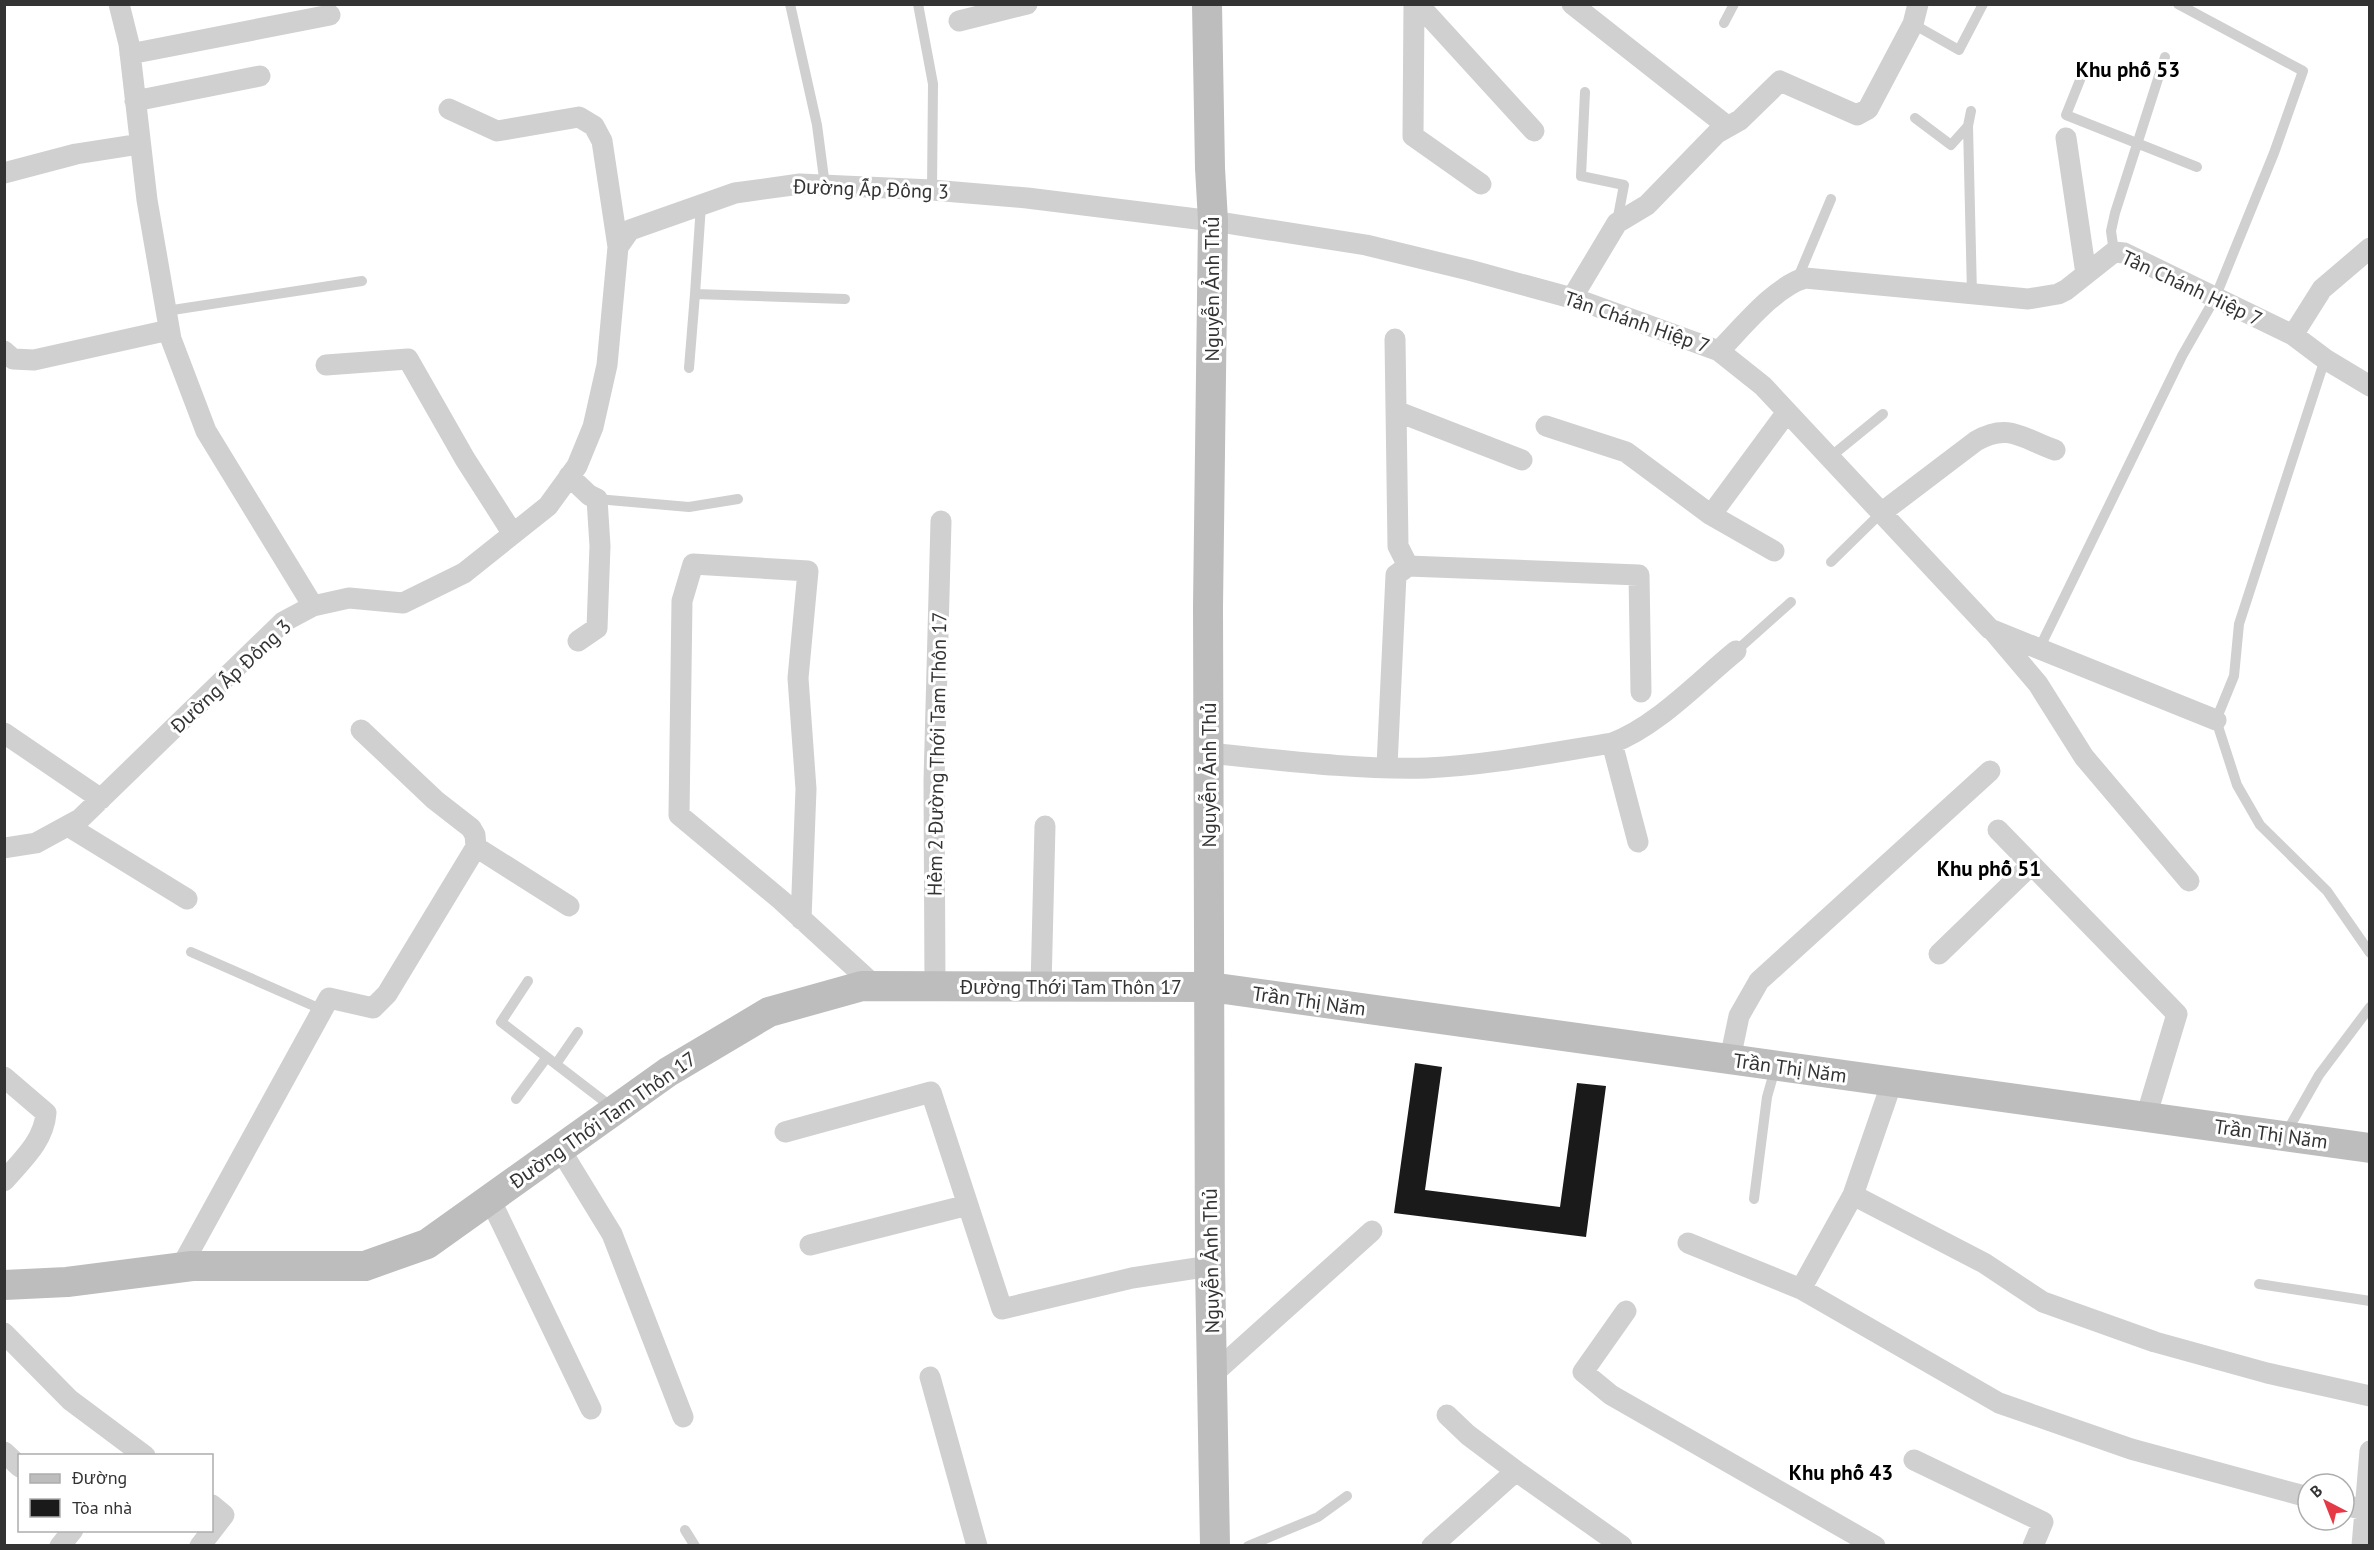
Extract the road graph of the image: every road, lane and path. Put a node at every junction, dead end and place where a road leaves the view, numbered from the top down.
1 (119, 4) edge
2 (790, 4) edge
3 (918, 4) edge
4 (1027, 4) edge
5 (1207, 4) edge
6 (1416, 4) edge
7 (1572, 4) edge
8 (1734, 4) edge
9 (1983, 4) edge
10 (2178, 4) edge
11 (1916, 14) edge
12 (330, 15) dead end
13 (959, 21) dead end
14 (1724, 23) dead end
15 (130, 54) junction
16 (2165, 57) dead end
17 (260, 76) dead end
18 (2080, 80) dead end
19 (1585, 92) dead end
20 (135, 101) junction
21 (450, 109) dead end
22 (1971, 111) dead end
23 (1915, 118) dead end
24 (1727, 126) junction
25 (1968, 126) junction
26 (1534, 131) dead end
27 (2066, 138) dead end
28 (140, 144) junction
29 (2137, 144) junction
30 (2197, 167) dead end
31 (4, 173) edge
32 (1481, 184) dead end
33 (825, 186) junction
34 (932, 190) junction
35 (1831, 199) dead end
36 (701, 205) junction
37 (1213, 221) junction
38 (1617, 223) junction
39 (618, 247) junction
40 (2370, 248) edge
41 (2114, 252) junction
42 (2086, 274) junction
43 (1797, 280) junction
44 (362, 281) dead end
45 (694, 294) junction
46 (1972, 294) junction
47 (1572, 298) junction
48 (2215, 298) junction
49 (845, 299) dead end
50 (168, 321) junction
51 (2293, 335) junction
52 (1395, 339) dead end
53 (4, 351) edge
54 (1719, 351) junction
55 (2325, 359) junction
56 (326, 366) dead end
57 (689, 368) dead end
58 (2370, 386) edge
59 (1396, 411) junction
60 (1787, 412) junction
61 (1882, 414) dead end
62 (1546, 426) dead end
63 (2055, 450) dead end
64 (1829, 458) junction
65 (1522, 460) dead end
66 (569, 476) junction
67 (597, 499) junction
68 (738, 499) dead end
69 (1881, 513) junction
70 (1711, 515) junction
71 (941, 521) dead end
72 (513, 534) junction
73 (1774, 551) dead end
74 (1831, 562) dead end
75 (1408, 566) junction
76 (1791, 602) dead end
77 (314, 606) junction
78 (1990, 628) junction
79 (578, 641) dead end
80 (2040, 647) junction
81 (1736, 651) joint
82 (1641, 692) dead end
83 (2216, 720) junction
84 (362, 730) dead end
85 (4, 733) edge
86 (1612, 743) junction
87 (1209, 753) junction
88 (1387, 766) junction
89 (1990, 771) dead end
90 (101, 799) junction
91 (68, 826) junction
92 (1045, 826) dead end
93 (1998, 830) dead end
94 (1638, 842) dead end
95 (476, 847) junction
96 (4, 848) edge
97 (2031, 865) junction
98 (2189, 881) dead end
99 (187, 898) dead end
100 (569, 906) dead end
101 (801, 919) junction
102 (191, 952) dead end
103 (2370, 952) edge
104 (1939, 954) dead end
105 (528, 981) dead end
106 (875, 986) junction
107 (935, 986) junction
108 (1041, 987) junction
109 (1210, 987) junction
110 (2370, 1007) edge
111 (324, 1010) junction
112 (578, 1032) dead end
113 (1730, 1059) junction
114 (551, 1060) junction
115 (1776, 1066) junction
116 (4, 1077) edge
117 (1892, 1082) junction
118 (516, 1099) dead end
119 (615, 1110) junction
120 (2146, 1117) junction
121 (785, 1132) dead end
122 (2285, 1136) junction
123 (2370, 1148) edge
124 (560, 1149) junction
125 (4, 1181) edge
126 (1853, 1195) junction
127 (1754, 1198) dead end
128 (490, 1199) junction
129 (968, 1205) junction
130 (1372, 1232) dead end
131 (1688, 1243) dead end
132 (810, 1245) dead end
133 (1210, 1266) junction
134 (181, 1267) junction
135 (2259, 1284) dead end
136 (4, 1285) edge
137 (1801, 1288) junction
138 (2370, 1301) edge
139 (1626, 1311) dead end
140 (4, 1333) edge
141 (1213, 1374) junction
142 (930, 1377) dead end
143 (2370, 1396) edge
144 (591, 1409) dead end
145 (1447, 1415) dead end
146 (683, 1417) dead end
147 (2370, 1451) edge
148 (4, 1452) edge
149 (142, 1454) edge
150 (1914, 1460) dead end
151 (18, 1465) edge
152 (1515, 1471) junction
153 (2296, 1494) edge
154 (1347, 1496) dead end
155 (213, 1506) edge
156 (2356, 1508) edge
157 (2365, 1510) junction
158 (213, 1529) edge
159 (685, 1530) dead end
160 (71, 1532) edge
161 (210, 1532) edge
162 (1848, 1539) edge
163 (60, 1545) edge
164 (200, 1545) edge
165 (695, 1545) edge
166 (977, 1545) edge
167 (1215, 1545) edge
168 (1248, 1545) edge
169 (1432, 1545) edge
170 (1622, 1545) edge
171 (1875, 1545) edge
172 (2033, 1545) edge
173 (2362, 1545) edge

1 - 15 street
2 - 33 lane
3 - 34 lane
4 - 13 street
5 - 37 street, Nguyễn Ảnh Thủ
6 - 26 street
6 - 32 street
7 - 24 street
8 - 14 lane
9 - 11 lane
10 - 48 lane
11 - 24 street
12 - 15 street
15 - 20 street
16 - 29 lane
17 - 20 street
18 - 29 lane
19 - 38 lane
20 - 28 street
21 - 39 street
22 - 25 lane
23 - 25 lane
24 - 38 street
25 - 46 lane
27 - 42 street
28 - 31 street
28 - 50 street
29 - 30 lane
29 - 41 lane
33 - 34 street, Đường Ấp Đông 3
33 - 36 street, Đường Ấp Đông 3
34 - 37 street, Đường Ấp Đông 3
35 - 43 lane
36 - 39 street, Đường Ấp Đông 3
36 - 45 lane
37 - 47 street, Tân Chánh Hiệp 7
37 - 87 street, Nguyễn Ảnh Thủ
38 - 47 street
39 - 66 street, Đường Ấp Đông 3
40 - 51 street
41 - 42 street, Tân Chánh Hiệp 7
41 - 48 street, Tân Chánh Hiệp 7
42 - 46 street, Tân Chánh Hiệp 7
43 - 46 street, Tân Chánh Hiệp 7
43 - 54 street, Tân Chánh Hiệp 7
44 - 50 lane
45 - 49 lane
45 - 57 lane
47 - 54 street, Tân Chánh Hiệp 7
48 - 51 street, Tân Chánh Hiệp 7
48 - 80 lane
50 - 53 street
50 - 77 street
51 - 55 street, Tân Chánh Hiệp 7
52 - 59 street
54 - 60 street
55 - 58 street, Tân Chánh Hiệp 7
55 - 83 lane
56 - 72 street
59 - 65 street
59 - 75 street
60 - 64 street
60 - 70 street
61 - 64 lane
62 - 70 street
63 - 69 street
64 - 69 street
66 - 67 street
66 - 72 street, Đường Ấp Đông 3
67 - 68 lane
67 - 79 street
69 - 74 lane
69 - 78 street
70 - 73 street
71 - 107 street, Hẻm 2 Đường Thới Tam Thôn 17
72 - 77 street, Đường Ấp Đông 3
75 - 82 street
75 - 88 street
76 - 81 lane
77 - 90 street, Đường Ấp Đông 3
78 - 80 street
78 - 98 street
80 - 83 street
81 - 86 street
83 - 103 lane
84 - 95 street
85 - 90 street
86 - 88 street
86 - 94 street
87 - 88 street
87 - 109 street, Nguyễn Ảnh Thủ
89 - 113 street
90 - 91 street, Đường Ấp Đông 3
91 - 96 street, Đường Ấp Đông 3
91 - 99 street
92 - 108 street
93 - 97 street
95 - 100 street
95 - 111 street
97 - 104 street
97 - 120 street
101 - 101 street
101 - 106 street
102 - 111 lane
105 - 114 lane
106 - 107 street, Đường Thới Tam Thôn 17
106 - 119 street, Đường Thới Tam Thôn 17
107 - 108 street, Đường Thới Tam Thôn 17
108 - 109 street, Đường Thới Tam Thôn 17
109 - 113 street, Trần Thị Năm
109 - 133 street, Nguyễn Ảnh Thủ
110 - 122 lane
111 - 134 street
112 - 114 lane
113 - 115 street, Trần Thị Năm
114 - 118 lane
114 - 119 lane
115 - 117 street, Trần Thị Năm
115 - 127 lane
116 - 125 street
117 - 120 street, Trần Thị Năm
117 - 126 street
119 - 124 street, Đường Thới Tam Thôn 17
120 - 122 street, Trần Thị Năm
121 - 129 street
122 - 123 street, Trần Thị Năm
124 - 128 street, Đường Thới Tam Thôn 17
124 - 146 street
126 - 137 street
126 - 143 street
128 - 134 street, Đường Thới Tam Thôn 17
128 - 144 street
129 - 132 street
129 - 133 street
130 - 141 street
131 - 137 street
133 - 141 street, Nguyễn Ảnh Thủ
134 - 136 street, Đường Thới Tam Thôn 17
135 - 138 lane
137 - 153 street
139 - 162 street
140 - 149 street
141 - 167 street, Nguyễn Ảnh Thủ
142 - 166 street
145 - 152 street
147 - 157 street
148 - 151 street
150 - 172 street
152 - 169 street
152 - 170 street
154 - 168 lane
155 - 158 street
156 - 157 street
157 - 173 street
159 - 165 lane
160 - 163 street
161 - 164 street
162 - 171 street

